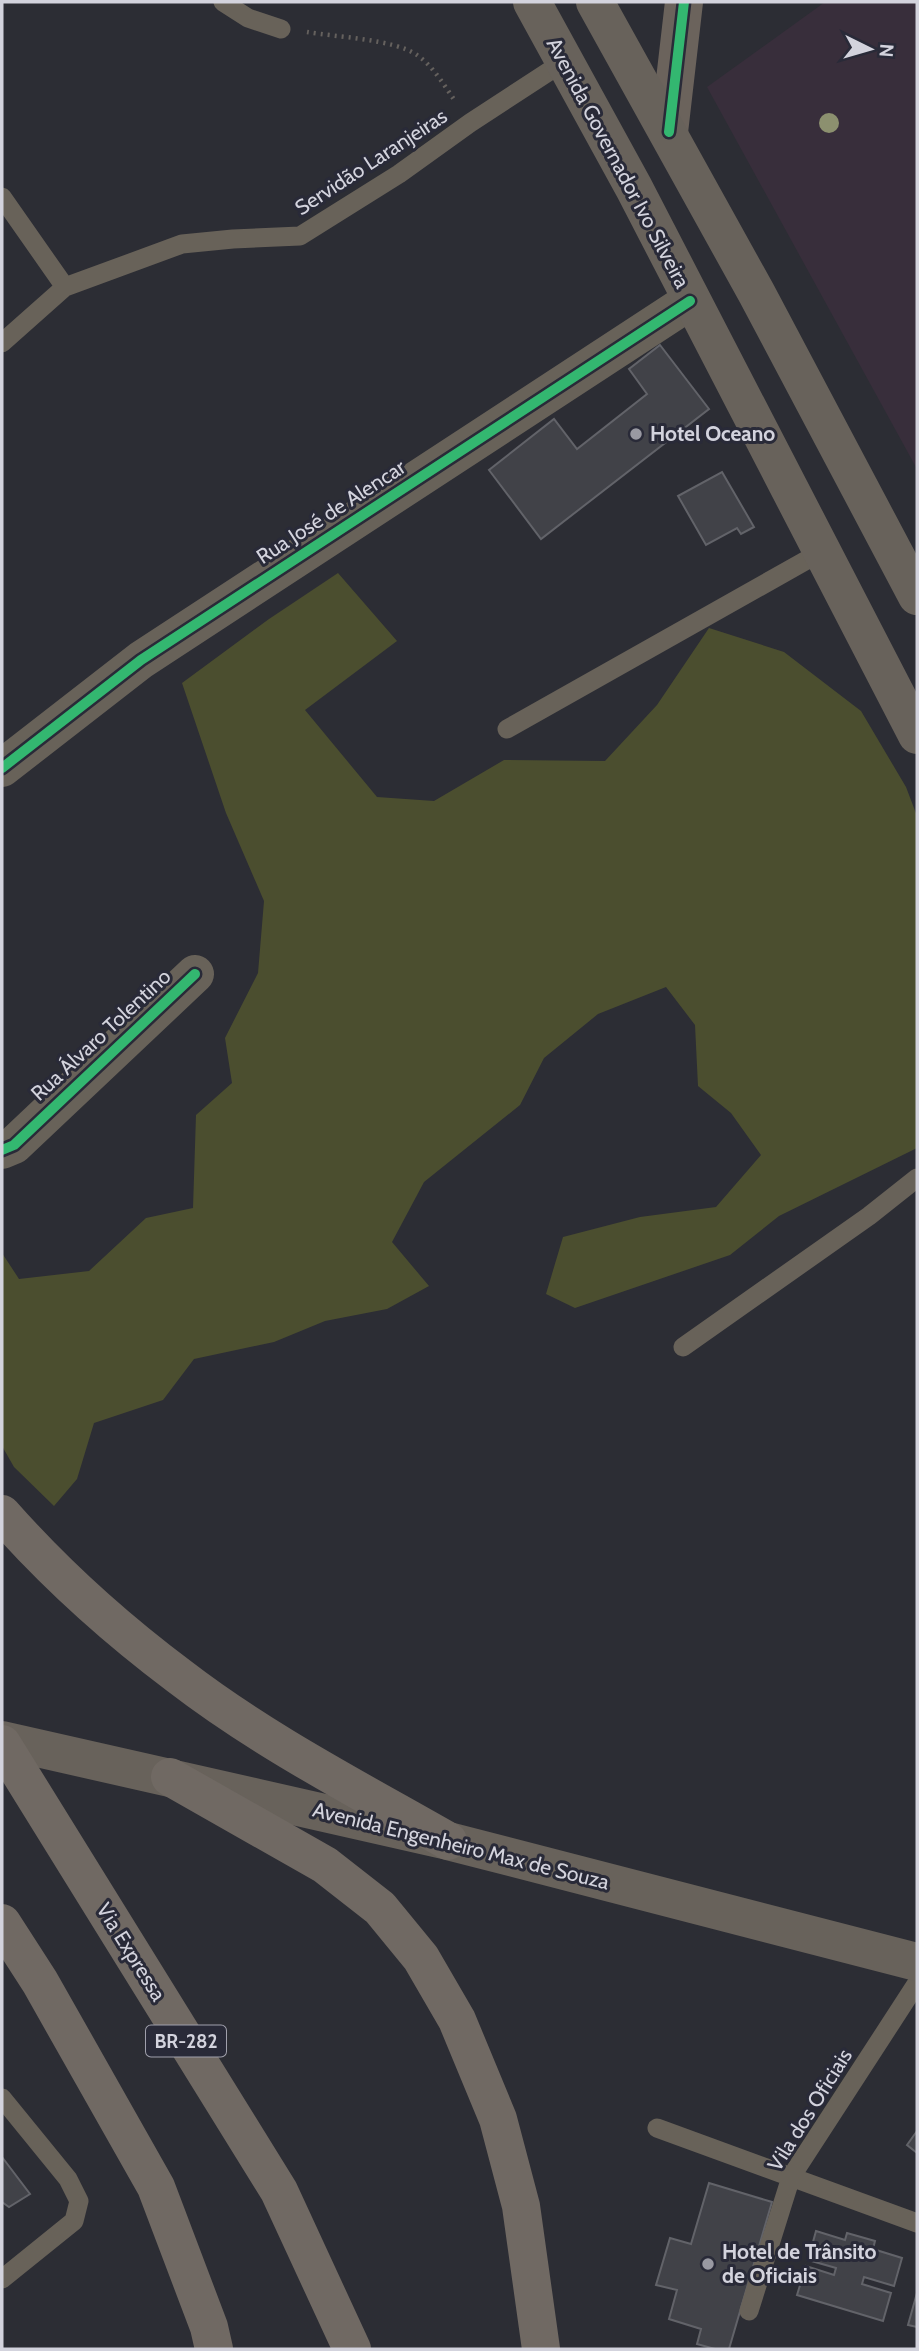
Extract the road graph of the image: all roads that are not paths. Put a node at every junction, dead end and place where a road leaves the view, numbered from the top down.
1 (223, 2) edge
2 (532, 2) edge
3 (595, 2) edge
4 (684, 2) edge
5 (281, 29) road end
6 (565, 61) junction
7 (669, 132) junction
8 (2, 197) edge
9 (65, 287) junction
10 (691, 301) junction
11 (2, 343) edge
12 (821, 552) junction
13 (917, 596) edge
14 (506, 729) dead end
15 (917, 735) edge
16 (2, 768) edge
17 (194, 974) dead end
18 (2, 1150) edge
19 (917, 1178) edge
20 (683, 1347) dead end
21 (2, 1514) edge
22 (2, 1742) edge
23 (167, 1776) junction
24 (448, 1841) junction
25 (2, 1923) edge
26 (917, 1962) edge
27 (917, 1983) edge
28 (2, 2098) edge
29 (657, 2128) dead end
30 (792, 2177) junction
31 (917, 2223) edge
32 (2, 2279) edge
33 (749, 2311) dead end
34 (214, 2349) edge
35 (352, 2349) edge
36 (541, 2349) edge

1 - 5 lane
2 - 6 main road, Avenida Governador Ivo Silveira
3 - 7 main road
4 - 7 street
6 - 9 lane, Servidão Laranjeiras
6 - 10 main road, Avenida Governador Ivo Silveira
7 - 13 main road
8 - 9 lane
9 - 11 lane, Servidão Laranjeiras
10 - 12 main road, Avenida Governador Ivo Silveira
10 - 16 street, Rua José de Alencar
12 - 14 lane
12 - 15 main road, Avenida Governador Ivo Silveira
17 - 18 street, Rua Álvaro Tolentino
19 - 20 lane
21 - 24 highway
22 - 23 main road, Avenida Engenheiro Max de Souza
22 - 35 highway, Via Expressa / BR-282
23 - 24 main road, Avenida Engenheiro Max de Souza
23 - 36 highway
24 - 26 main road, Avenida Engenheiro Max de Souza
25 - 34 highway
27 - 30 lane, Vila dos Oficiais
28 - 32 lane
29 - 30 lane
30 - 31 lane
30 - 33 lane, Vila dos Oficiais

